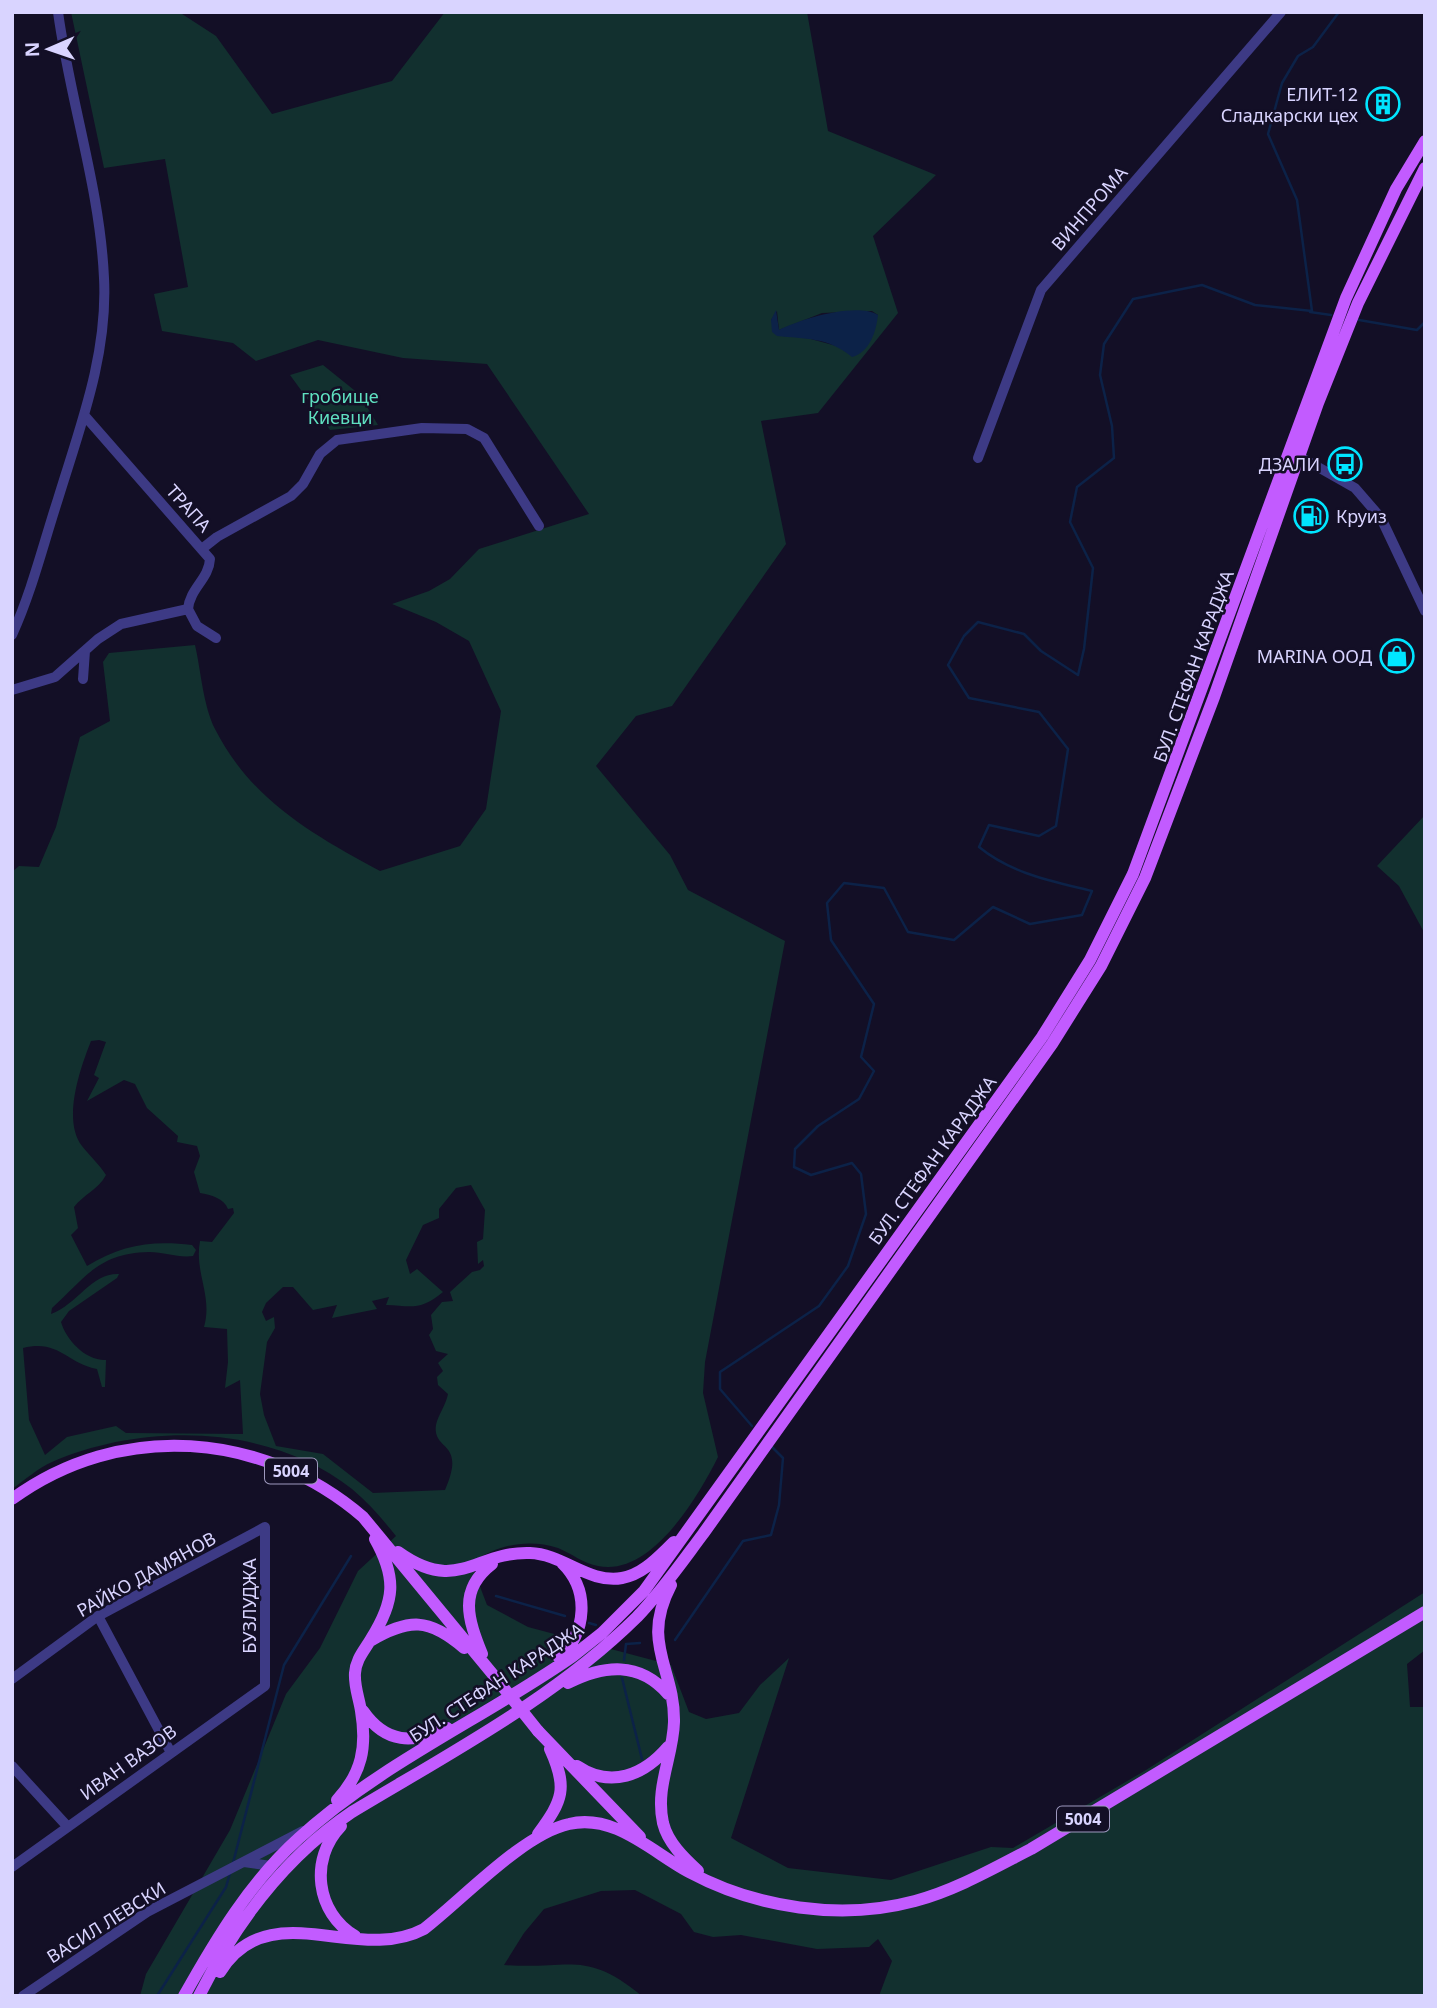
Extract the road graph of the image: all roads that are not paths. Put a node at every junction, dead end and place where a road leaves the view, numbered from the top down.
1 (58, 12) edge
2 (1281, 12) edge
3 (1425, 141) edge
4 (1425, 168) edge
5 (84, 415) junction
6 (1294, 454) junction
7 (978, 458) dead end
8 (539, 526) dead end
9 (204, 548) junction
10 (188, 609) junction
11 (1425, 611) edge
12 (12, 635) edge
13 (216, 638) dead end
14 (85, 651) junction
15 (83, 679) dead end
16 (12, 690) edge
17 (12, 1499) edge
18 (363, 1517) junction
19 (692, 1525) junction
20 (265, 1527) joint
21 (703, 1534) junction
22 (387, 1543) junction
23 (500, 1559) junction
24 (556, 1559) junction
25 (1425, 1612) edge
26 (98, 1616) junction
27 (370, 1641) junction
28 (491, 1672) junction
29 (12, 1679) edge
30 (528, 1684) junction
31 (265, 1686) joint
32 (670, 1697) junction
33 (536, 1699) junction
34 (495, 1706) junction
35 (360, 1708) junction
36 (541, 1735) junction
37 (670, 1744) junction
38 (170, 1751) junction
39 (12, 1766) edge
40 (372, 1800) junction
41 (67, 1826) junction
42 (312, 1826) junction
43 (536, 1837) junction
44 (653, 1849) junction
45 (243, 1862) junction
46 (271, 1866) junction
47 (12, 1867) edge
48 (708, 1881) junction
49 (361, 1940) junction
50 (23, 1996) edge
51 (184, 1996) edge
52 (199, 1996) edge
53 (205, 1996) edge

1 - 5 street
2 - 7 street, ВИНПРОМА
3 - 6 main road, БУЛ. СТЕФАН КАРАДЖА
4 - 6 main road, БУЛ. СТЕФАН КАРАДЖА
5 - 9 street, ТРАПА
5 - 12 street
6 - 11 street
6 - 19 main road, БУЛ. СТЕФАН КАРАДЖА
6 - 21 main road, БУЛ. СТЕФАН КАРАДЖА
8 - 9 street, ТРАПА
9 - 10 street
10 - 13 street
10 - 14 street
14 - 15 street
14 - 16 street
17 - 18 main road, 5004
18 - 22 main road, 5004
18 - 27 main road
19 - 24 main road
19 - 30 main road, БУЛ. СТЕФАН КАРАДЖА
20 - 26 street, РАЙКО ДАМЯНОВ
20 - 31 street, БУЗЛУДЖА
21 - 32 main road
21 - 33 main road, БУЛ. СТЕФАН КАРАДЖА
22 - 23 main road
22 - 28 main road, 5004
23 - 24 main road
23 - 28 main road
24 - 30 main road
25 - 48 main road, 5004
26 - 29 street, РАЙКО ДАМЯНОВ
26 - 38 street
27 - 28 main road
27 - 35 main road
28 - 36 main road, 5004, bridge
30 - 34 main road, БУЛ. СТЕФАН КАРАДЖА
31 - 38 street, ИВАН ВАЗОВ
32 - 33 main road
32 - 37 main road
33 - 40 main road, БУЛ. СТЕФАН КАРАДЖА
34 - 35 main road
34 - 42 main road, БУЛ. СТЕФАН КАРАДЖА
35 - 42 main road
36 - 37 main road
36 - 43 main road
36 - 44 main road, 5004
37 - 48 main road
38 - 41 street, ИВАН ВАЗОВ
39 - 41 street
40 - 49 main road
40 - 52 main road, БУЛ. СТЕФАН КАРАДЖА
41 - 47 street, ИВАН ВАЗОВ
42 - 45 street, ВАСИЛ ЛЕВСКИ
42 - 46 main road, БУЛ. СТЕФАН КАРАДЖА
43 - 44 main road
43 - 49 main road
44 - 48 main road, 5004
45 - 46 street
45 - 50 street, ВАСИЛ ЛЕВСКИ
46 - 51 main road, БУЛ. СТЕФАН КАРАДЖА
49 - 53 main road

